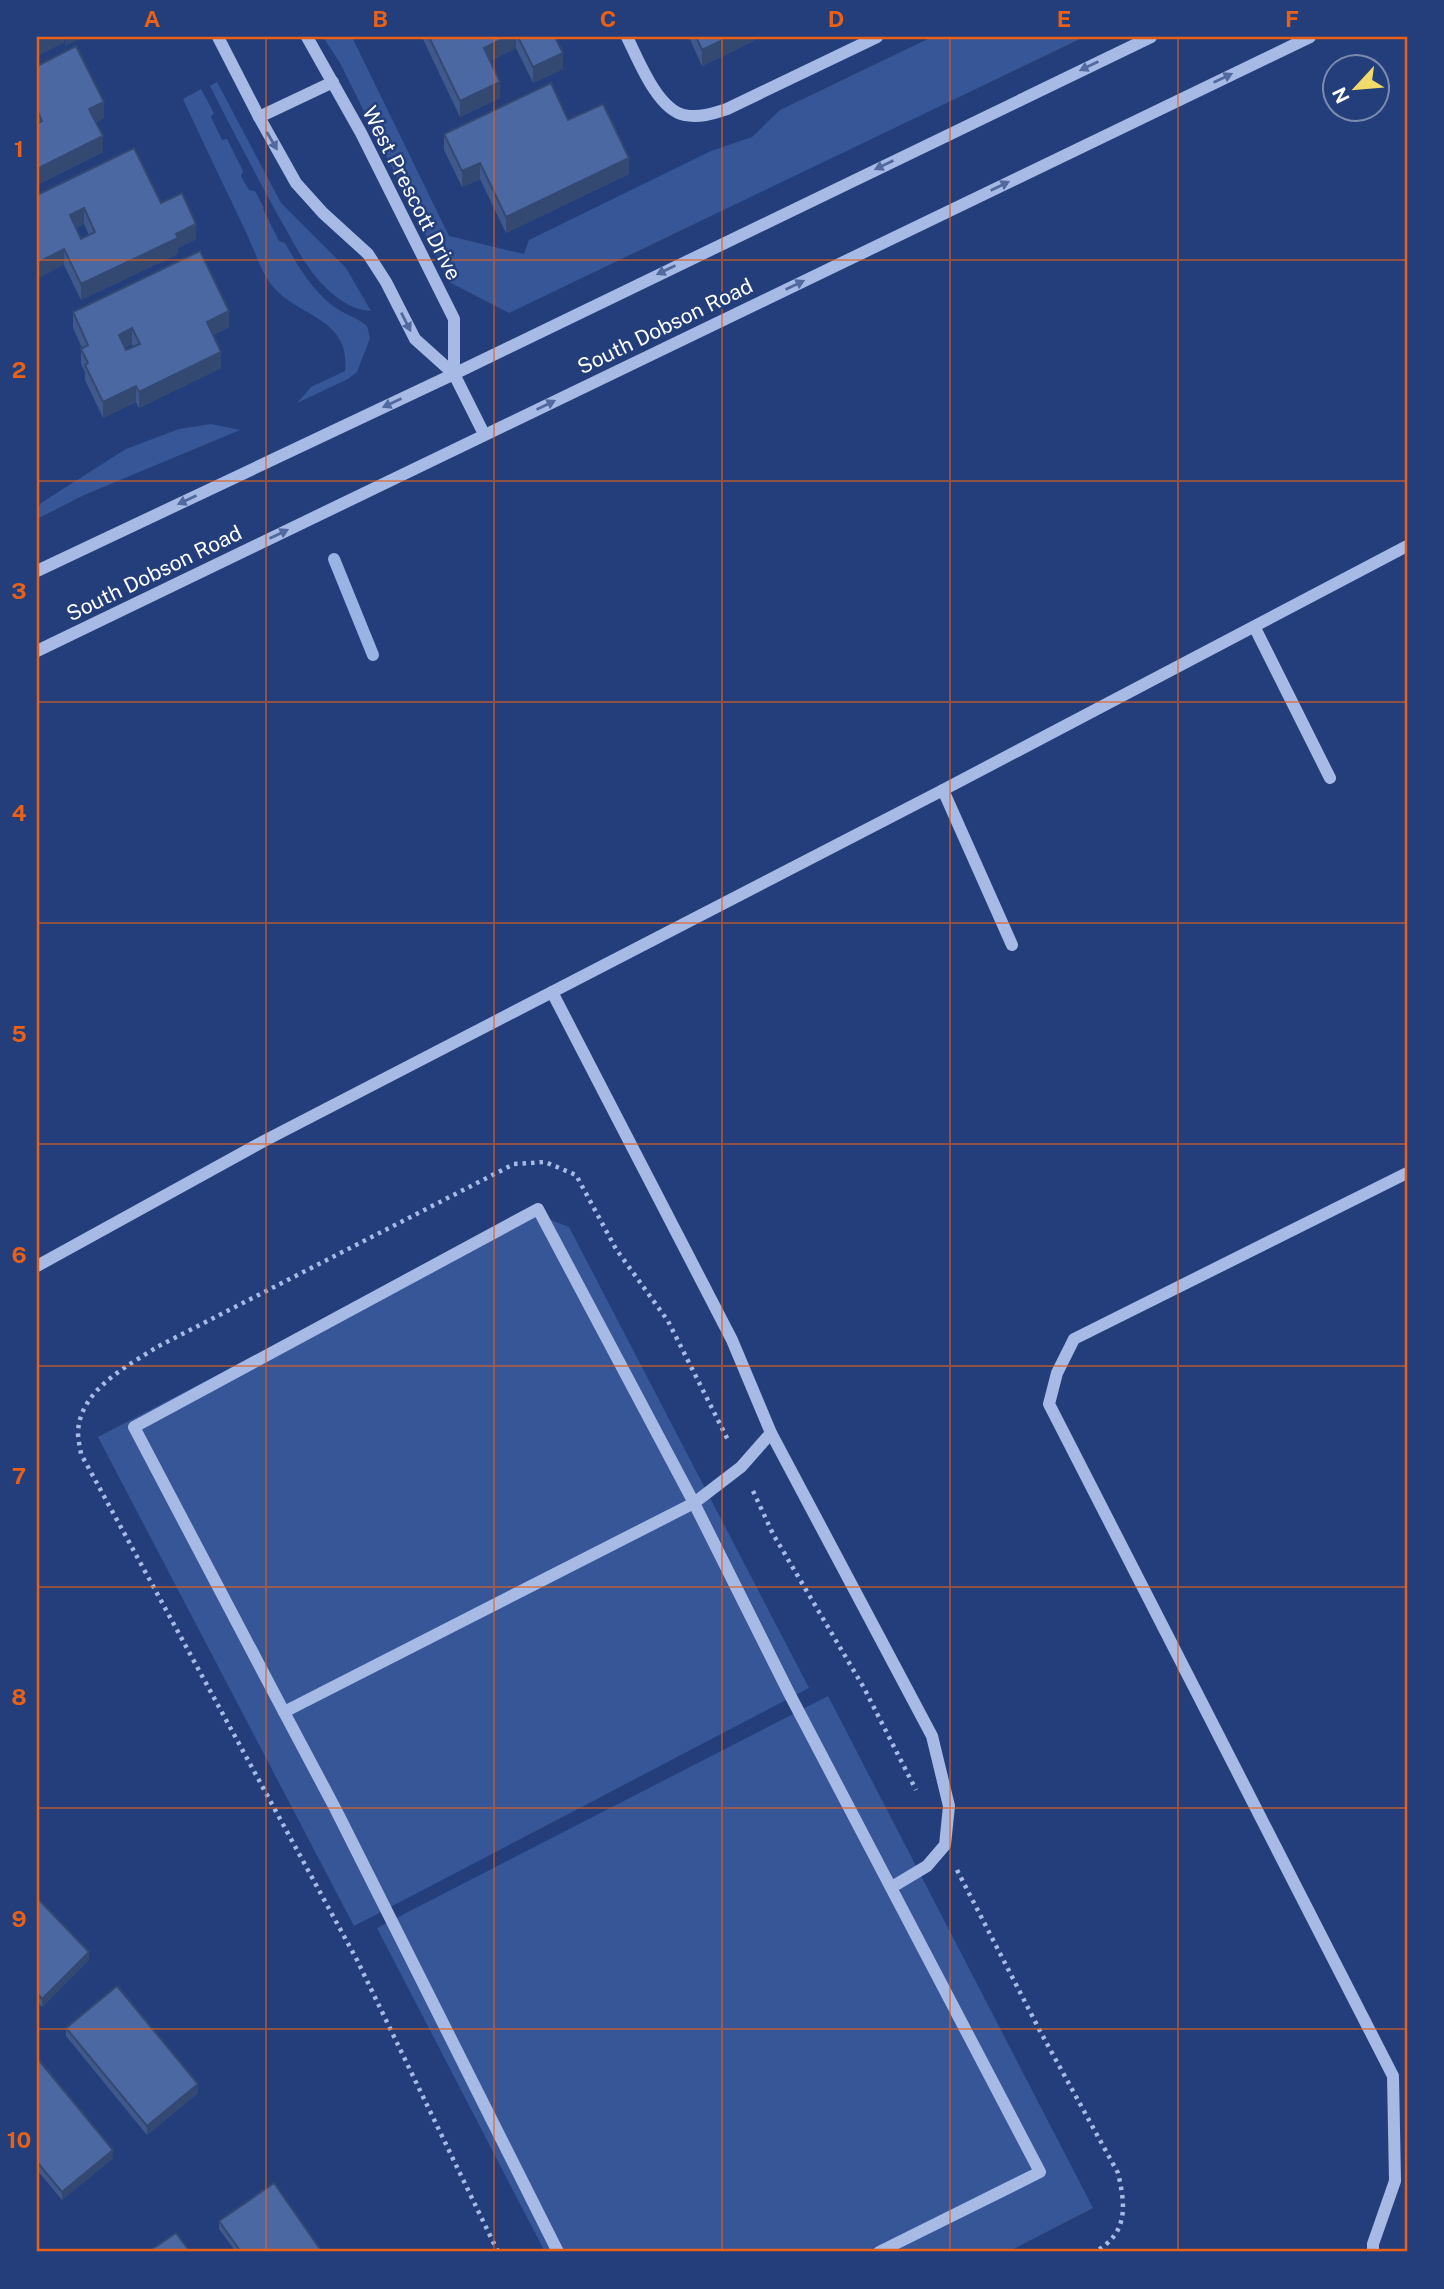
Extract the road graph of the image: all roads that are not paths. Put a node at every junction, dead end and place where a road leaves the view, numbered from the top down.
1 (218, 37) edge
2 (307, 37) edge
3 (627, 37) edge
4 (877, 37) edge
5 (1151, 37) edge
6 (1310, 37) edge
7 (333, 82) junction
8 (259, 117) junction
9 (454, 374) junction
10 (484, 435) junction
11 (1407, 547) edge
12 (37, 571) edge
13 (1255, 628) junction
14 (37, 652) edge
15 (1329, 778) dead end
16 (943, 790) junction
17 (1012, 945) dead end
18 (552, 992) junction
19 (1407, 1173) edge
20 (37, 1266) edge
21 (771, 1433) junction
22 (694, 1503) junction
23 (284, 1712) junction
24 (892, 1887) junction
25 (558, 2252) edge
26 (879, 2252) edge
27 (1373, 2252) edge

1 - 8 street, West Prescott Drive
2 - 7 street, West Prescott Drive
3 - 4 street
5 -> 9 street
10 -> 6 street, South Dobson Road
7 - 8 street
7 - 9 street, West Prescott Drive
8 -> 9 street, West Prescott Drive
9 - 10 street, West Prescott Drive
9 -> 12 street
14 -> 10 street, South Dobson Road
11 - 13 street
13 - 15 street
13 - 16 street
16 - 17 street
16 - 18 street
18 - 20 street
18 - 21 street
19 - 27 street
21 - 22 street
21 - 24 street
22 - 23 street
22 - 23 street
22 - 24 street
23 - 25 street
24 - 26 street

